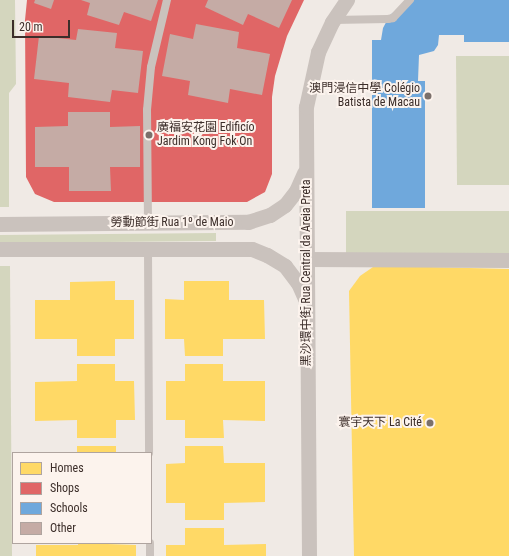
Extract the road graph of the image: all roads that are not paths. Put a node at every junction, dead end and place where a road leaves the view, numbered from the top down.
1 (167, 0) edge
2 (347, 0) edge
3 (410, 0) edge
4 (333, 20) junction
5 (306, 156) junction
6 (148, 223) junction
7 (220, 223) junction
8 (0, 224) edge
9 (0, 249) edge
10 (148, 249) junction
11 (220, 249) junction
12 (307, 259) junction
13 (509, 260) edge
14 (307, 314) junction
15 (149, 452) edge
16 (150, 544) edge
17 (150, 556) edge
18 (309, 556) edge

1 - 6 lane
2 - 4 street, 黑沙環中街 Rua Central da Areia Preta
3 - 4 lane
4 - 5 street, 黑沙環中街 Rua Central da Areia Preta
5 - 7 street, 勞動節街 Rua 1º de Maio
5 - 12 street, 黑沙環中街 Rua Central da Areia Preta
6 - 7 street, 勞動節街 Rua 1º de Maio
6 - 8 street, 勞動節街 Rua 1º de Maio
7 - 11 street
9 - 10 street
10 - 11 street
10 - 15 lane
11 - 14 street
12 - 13 street
12 - 14 street, 黑沙環中街 Rua Central da Areia Preta
14 - 18 street, 黑沙環中街 Rua Central da Areia Preta
16 - 17 lane

